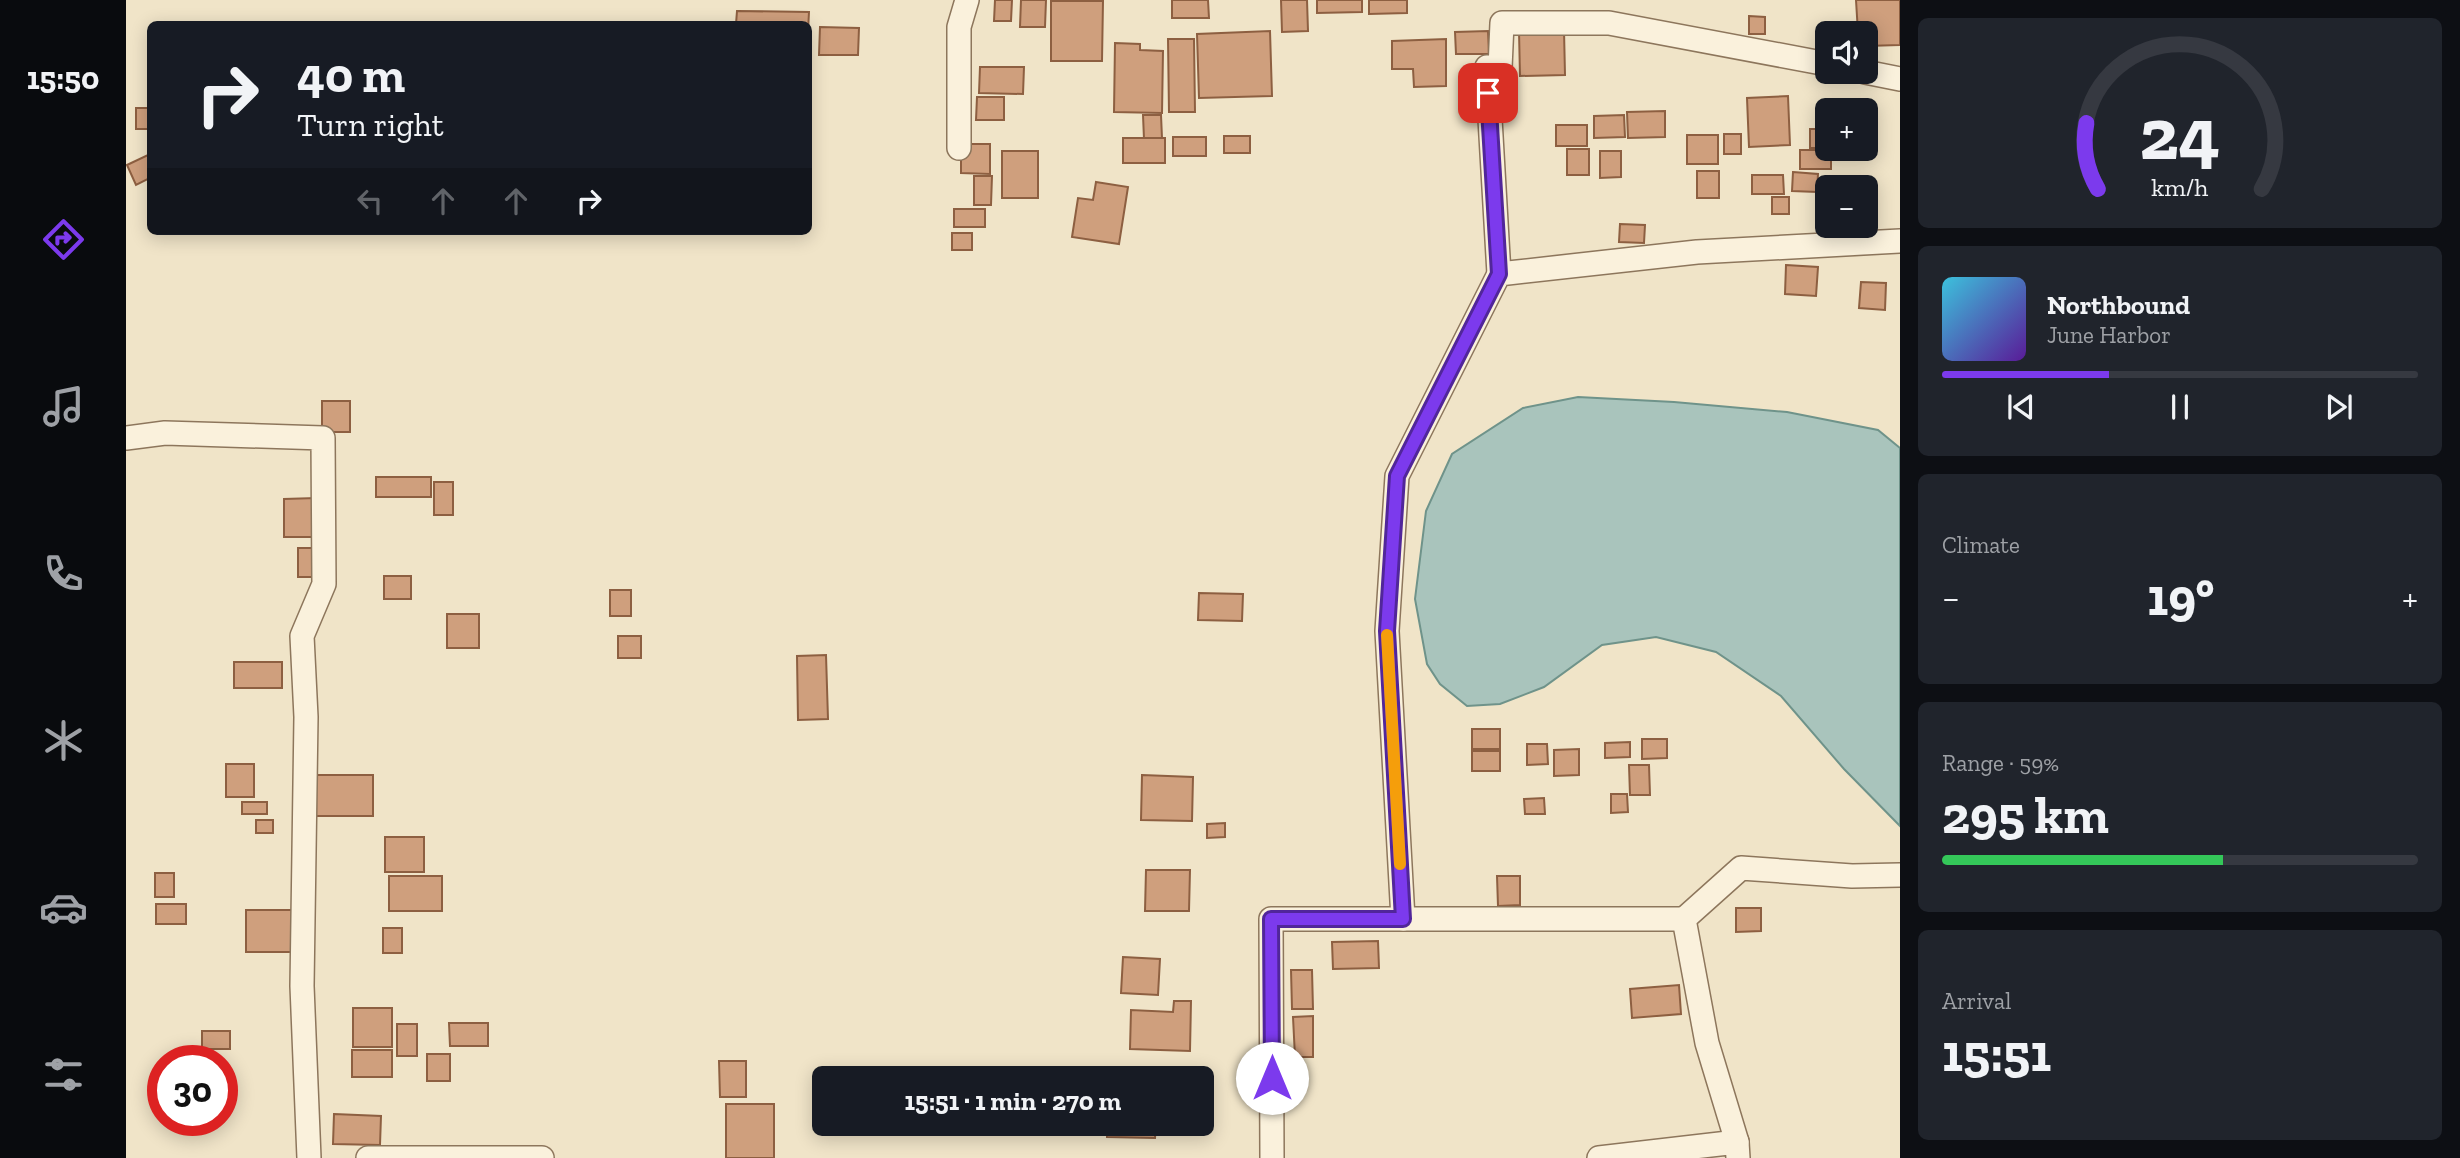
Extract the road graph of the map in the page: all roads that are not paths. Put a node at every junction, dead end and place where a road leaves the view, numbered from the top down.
1 (967, 0) edge
2 (1815, 62) edge
3 (1878, 75) edge
4 (1900, 79) edge
5 (958, 148) dead end
6 (1900, 241) edge
7 (1499, 274) junction
8 (126, 438) edge
9 (1900, 875) edge
10 (1403, 919) junction
11 (1684, 919) junction
12 (1738, 1150) edge
13 (309, 1158) edge
14 (368, 1158) edge
15 (542, 1158) edge
16 (1272, 1158) edge
17 (1599, 1158) edge

1 - 5 street
2 - 7 street
3 - 4 street
6 - 7 street
7 - 10 street
8 - 13 street
9 - 11 street
10 - 11 street
10 - 16 street
11 - 12 street
12 - 17 street
14 - 15 street

